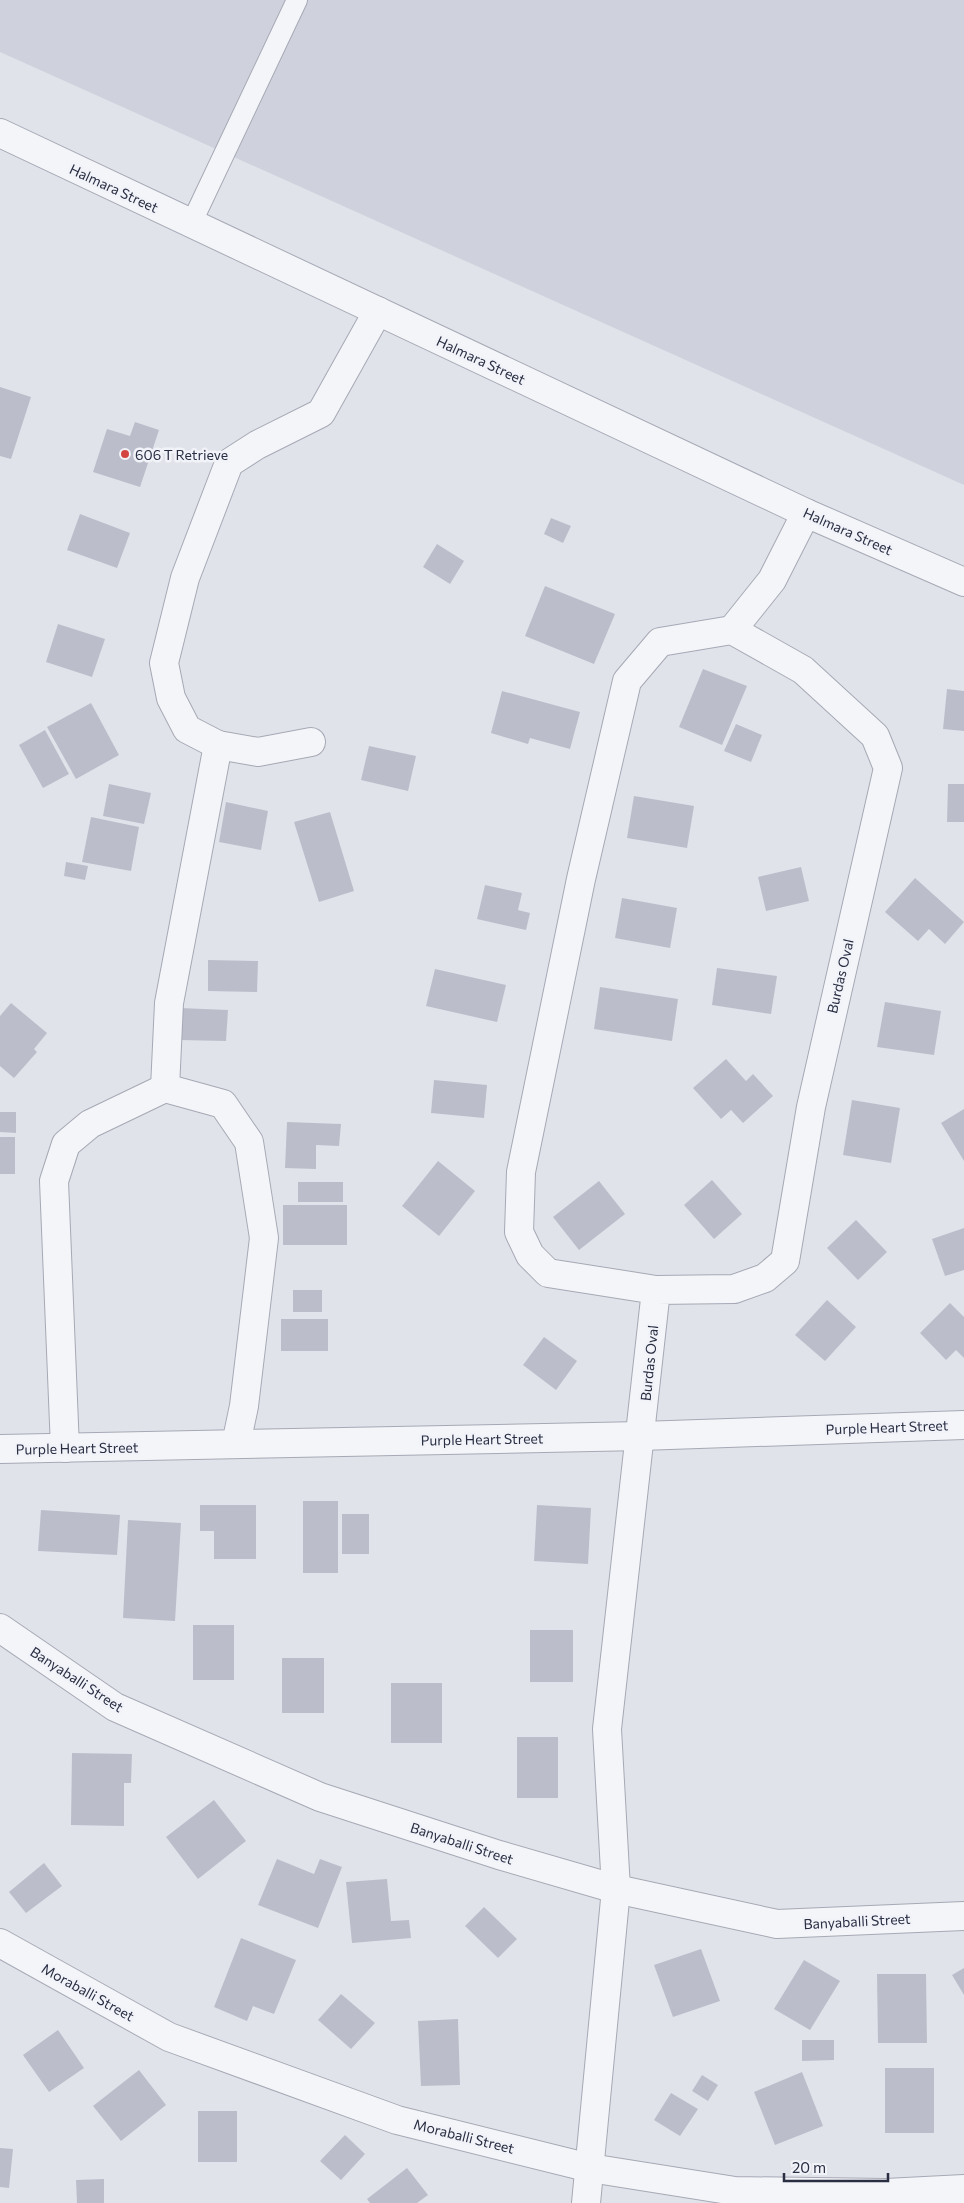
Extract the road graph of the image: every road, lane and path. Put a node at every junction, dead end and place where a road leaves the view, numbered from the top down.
1 (297, 0) edge
2 (0, 134) edge
3 (191, 224) junction
4 (378, 311) junction
5 (806, 513) junction
6 (964, 582) edge
7 (732, 630) junction
8 (311, 742) dead end
9 (218, 745) junction
10 (165, 1088) junction
11 (656, 1290) junction
12 (964, 1425) edge
13 (641, 1436) junction
14 (236, 1444) junction
15 (65, 1448) junction
16 (0, 1450) edge
17 (0, 1628) edge
18 (616, 1889) junction
19 (964, 1916) edge
20 (0, 1943) edge
21 (590, 2168) junction
22 (964, 2189) edge
23 (586, 2203) edge

1 - 3 lane
2 - 3 street, Halmara Street
3 - 4 street, Halmara Street
4 - 5 street, Halmara Street
4 - 9 street
5 - 6 street, Halmara Street
5 - 7 street
7 - 11 street, Burdas Oval
7 - 11 street, Burdas Oval
8 - 9 street
9 - 10 street
10 - 14 street
10 - 15 street
11 - 13 street, Burdas Oval
12 - 13 street, Purple Heart Street
13 - 14 street, Purple Heart Street
13 - 18 street, Burdas Oval
14 - 15 street, Purple Heart Street
15 - 16 street, Purple Heart Street
17 - 18 street, Banyaballi Street
18 - 19 street, Banyaballi Street
18 - 21 street, Burdas Oval
20 - 21 street, Moraballi Street
21 - 22 street, Moraballi Street
21 - 23 street, Burdas Oval

